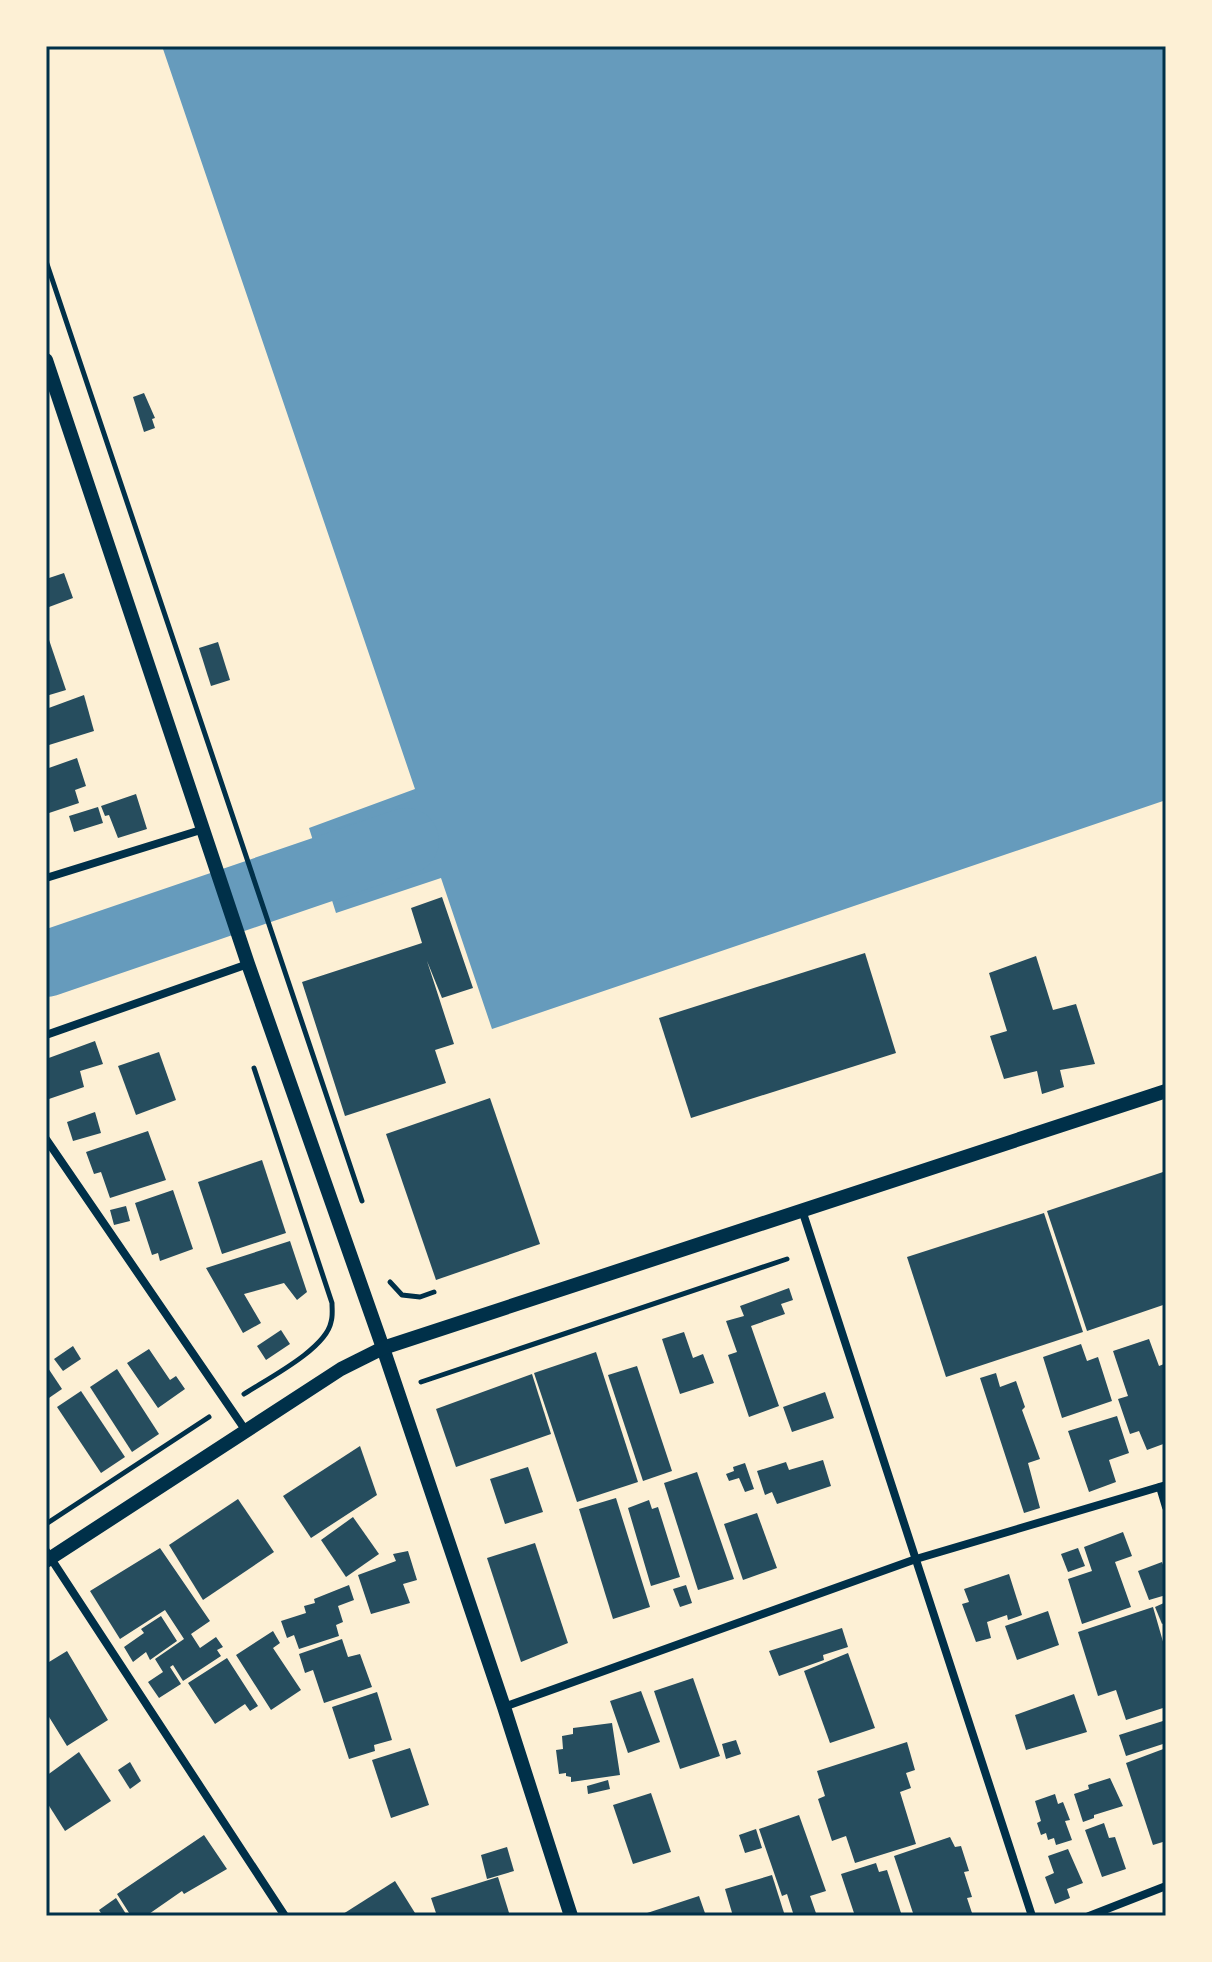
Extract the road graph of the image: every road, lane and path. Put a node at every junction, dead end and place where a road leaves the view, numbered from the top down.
1 (46, 261) edge
2 (46, 360) edge
3 (206, 833) junction
4 (46, 878) edge
5 (247, 960) junction
6 (46, 1035) edge
7 (252, 1063) dead end
8 (1166, 1091) edge
9 (46, 1139) edge
10 (365, 1210) dead end
11 (802, 1210) junction
12 (787, 1259) dead end
13 (385, 1269) dead end
14 (434, 1292) dead end
15 (383, 1348) junction
16 (421, 1382) dead end
17 (228, 1405) junction
18 (247, 1432) junction
19 (1163, 1486) edge
20 (1166, 1507) edge
21 (46, 1524) edge
22 (48, 1557) edge
23 (916, 1559) junction
24 (504, 1707) junction
25 (1166, 1886) edge
26 (285, 1916) edge
27 (571, 1916) edge
28 (1032, 1916) edge
29 (1089, 1916) edge

1 - 10 path
2 - 3 street
3 - 4 street
3 - 5 street
5 - 6 street
5 - 15 street
7 - 17 path
8 - 11 street
9 - 17 street
11 - 15 street
11 - 23 street
12 - 16 path
13 - 14 path
15 - 18 street
15 - 24 street
17 - 18 street
17 - 21 path
18 - 22 street
19 - 20 street
19 - 23 street
22 - 26 street
23 - 24 street
23 - 28 street
24 - 27 street
25 - 29 street

